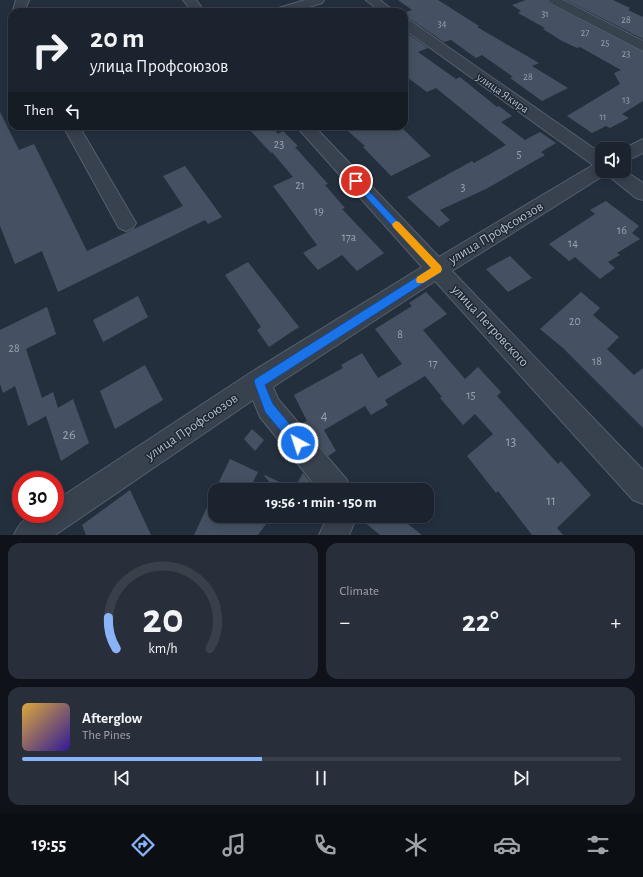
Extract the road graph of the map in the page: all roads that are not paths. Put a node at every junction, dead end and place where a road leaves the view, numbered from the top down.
1 (189, 0) edge
2 (318, 0) edge
3 (372, 0) edge
4 (554, 0) edge
5 (196, 8) edge
6 (293, 8) edge
7 (383, 8) edge
8 (408, 26) edge
9 (643, 48) edge
10 (73, 130) edge
11 (308, 130) edge
12 (643, 145) edge
13 (631, 152) edge
14 (595, 158) edge
15 (595, 172) edge
16 (623, 178) edge
17 (643, 193) edge
18 (126, 224) dead end
19 (437, 269) junction
20 (259, 382) junction
21 (332, 483) edge
22 (643, 490) edge
23 (340, 523) edge
24 (29, 535) edge
25 (334, 535) edge

1 - 5 street
2 - 6 street
3 - 7 street
4 - 9 street
8 - 14 street, улица Якира
10 - 18 street
11 - 19 street, улица Петровского
12 - 13 street
15 - 19 street, улица Профсоюзов
16 - 17 street
19 - 20 street, улица Профсоюзов
19 - 22 street, улица Петровского
20 - 21 street
20 - 24 street, улица Профсоюзов
23 - 25 street

